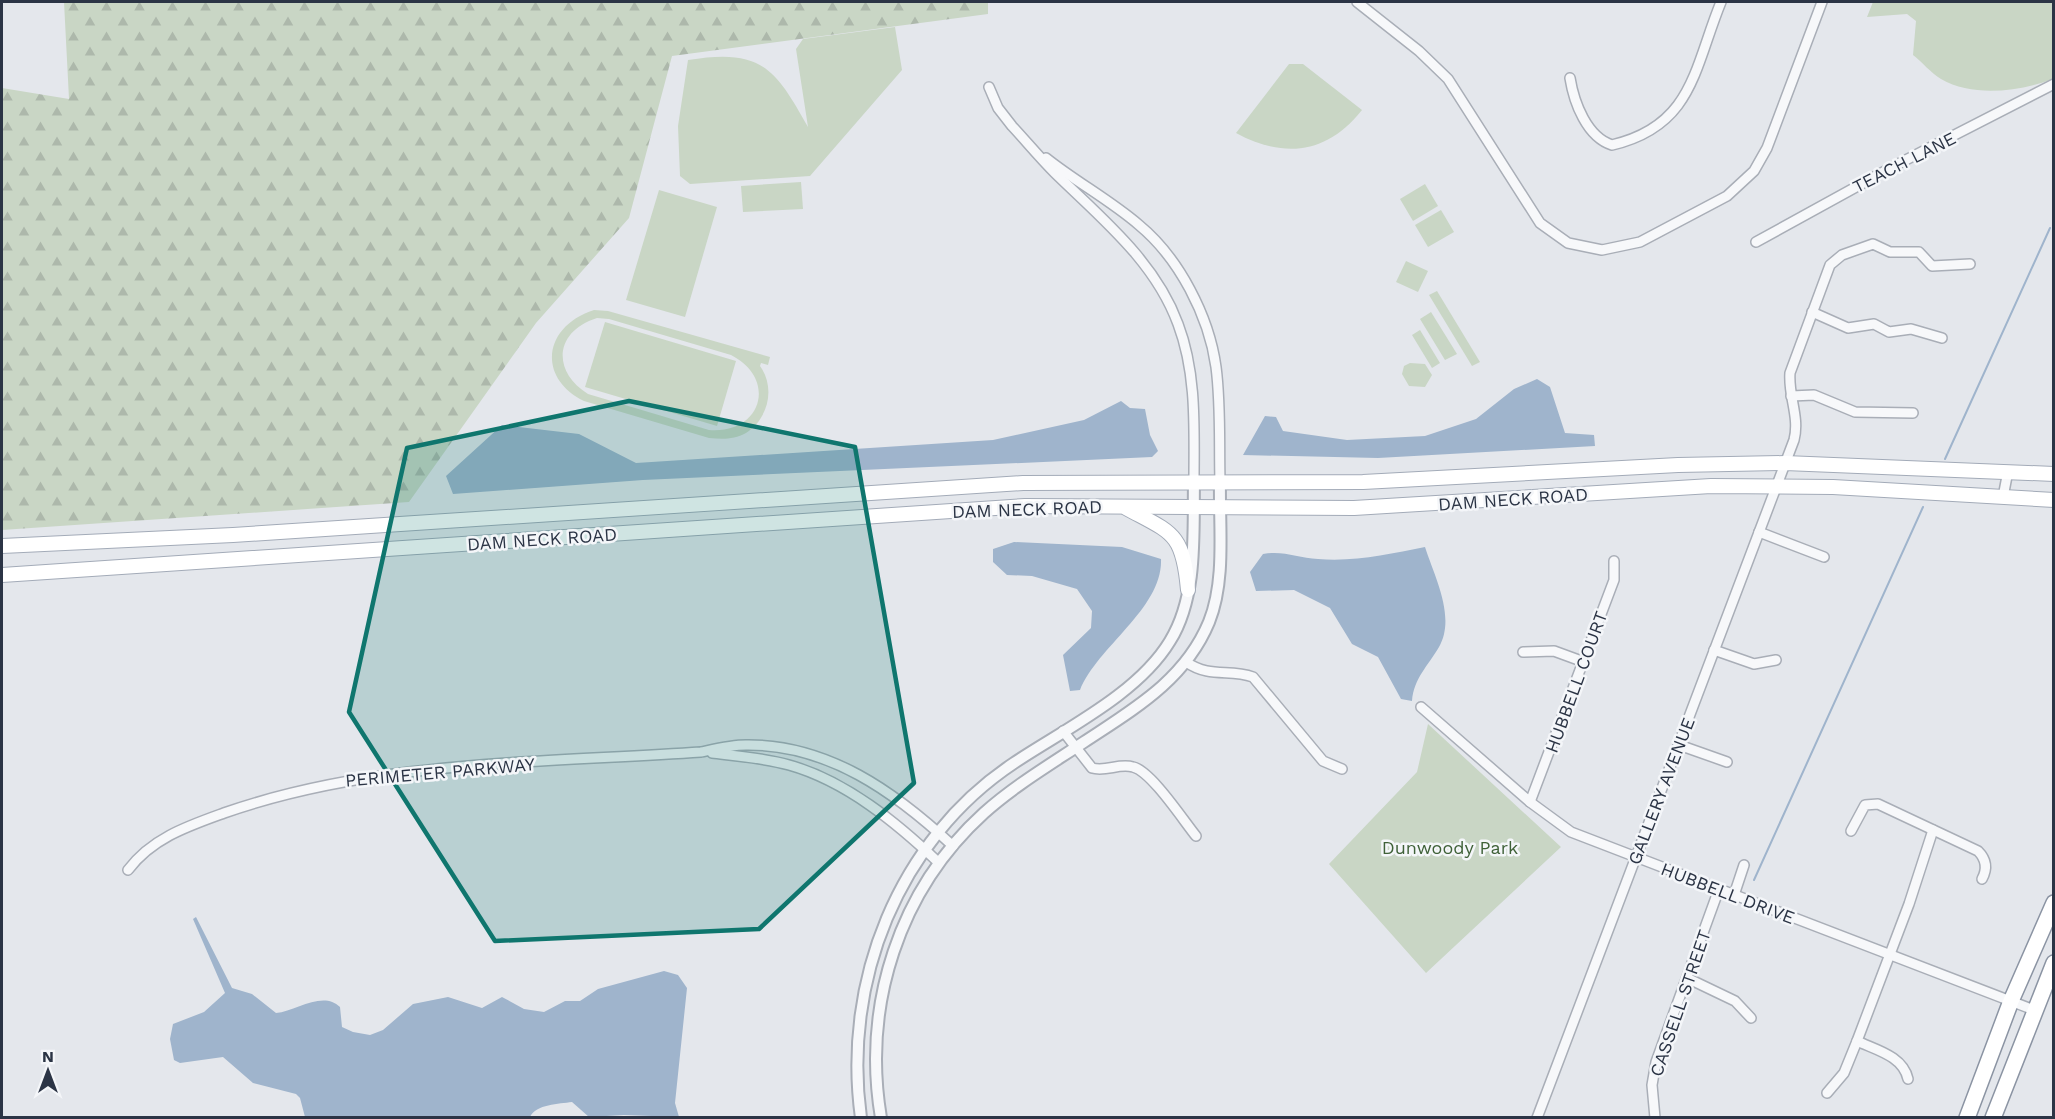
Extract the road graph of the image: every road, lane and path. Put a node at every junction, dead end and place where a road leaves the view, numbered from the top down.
1 (1357, 2) edge
2 (1721, 2) edge
3 (1822, 2) edge
4 (1570, 78) dead end
5 (2054, 84) edge
6 (988, 87) dead end
7 (1030, 145) junction
8 (1756, 242) dead end
9 (1970, 264) dead end
10 (1812, 312) junction
11 (1942, 338) dead end
12 (1791, 396) junction
13 (1913, 413) dead end
14 (1785, 464) junction
15 (2008, 471) junction
16 (2054, 474) edge
17 (1194, 482) junction
18 (1220, 482) junction
19 (1776, 487) junction
20 (2003, 497) junction
21 (2054, 500) edge
22 (1124, 507) junction
23 (1193, 507) junction
24 (1219, 507) junction
25 (1759, 532) junction
26 (2, 546) edge
27 (1824, 557) dead end
28 (1614, 561) dead end
29 (2, 575) edge
30 (1188, 590) junction
31 (1714, 650) junction
32 (1523, 652) dead end
33 (1776, 660) dead end
34 (1186, 662) junction
35 (1584, 662) junction
36 (1422, 707) dead end
37 (1063, 732) junction
38 (1679, 745) junction
39 (1076, 748) junction
40 (700, 752) junction
41 (1726, 762) dead end
42 (1342, 769) dead end
43 (1530, 802) junction
44 (1933, 830) junction
45 (1851, 831) dead end
46 (938, 833) junction
47 (1196, 836) dead end
48 (953, 846) junction
49 (925, 849) junction
50 (1635, 858) junction
51 (939, 863) junction
52 (1744, 865) dead end
53 (128, 870) dead end
54 (1982, 879) dead end
55 (1719, 889) junction
56 (1734, 895) junction
57 (2054, 903) edge
58 (1890, 955) junction
59 (2054, 963) edge
60 (1687, 978) junction
61 (2011, 1001) junction
62 (2034, 1010) junction
63 (1751, 1018) dead end
64 (1857, 1041) junction
65 (1908, 1079) dead end
66 (1827, 1093) dead end
67 (861, 1118) edge
68 (880, 1118) edge
69 (1537, 1118) edge
70 (1655, 1118) edge
71 (1967, 1118) edge
72 (1993, 1118) edge

1 - 3 street
2 - 4 street
5 - 8 street, TEACH LANE
6 - 7 street
7 - 17 street
7 - 18 street
9 - 10 street, GALLERY AVENUE
10 - 11 street
10 - 12 street, GALLERY AVENUE
12 - 13 street
12 - 14 street, GALLERY AVENUE
14 - 15 main road, DAM NECK ROAD
14 - 18 main road, DAM NECK ROAD
14 - 19 street, GALLERY AVENUE
15 - 16 main road, DAM NECK ROAD
15 - 20 street
17 - 18 main road, DAM NECK ROAD
17 - 23 street
17 - 26 main road, DAM NECK ROAD
18 - 24 street
19 - 20 main road, DAM NECK ROAD
19 - 24 main road, DAM NECK ROAD
19 - 25 street, GALLERY AVENUE
20 - 21 main road, DAM NECK ROAD
22 - 23 main road, DAM NECK ROAD
22 - 29 main road, DAM NECK ROAD
22 - 30 main road
23 - 24 main road, DAM NECK ROAD
23 - 30 street
24 - 34 street
25 - 27 street
25 - 31 street, GALLERY AVENUE
28 - 35 street, HUBBELL COURT
30 - 37 street
31 - 33 street
31 - 38 street, GALLERY AVENUE
32 - 35 street
34 - 39 street
34 - 42 street
35 - 43 street, HUBBELL COURT
36 - 43 street, HUBBELL DRIVE
37 - 39 street
37 - 46 street
38 - 41 street
38 - 50 street, GALLERY AVENUE
39 - 47 street
39 - 48 street
40 - 46 street, PERIMETER PARKWAY
40 - 49 street, PERIMETER PARKWAY
40 - 53 street, PERIMETER PARKWAY
43 - 50 street, HUBBELL DRIVE
44 - 45 street
44 - 54 street
44 - 58 street
46 - 48 street, PERIMETER PARKWAY
46 - 49 street
48 - 51 street
49 - 51 street, PERIMETER PARKWAY
49 - 67 street
50 - 55 street, HUBBELL DRIVE
50 - 69 street, GALLERY AVENUE
51 - 68 street
52 - 56 street
55 - 56 street, HUBBELL DRIVE
55 - 60 street, CASSELL STREET
56 - 58 street, HUBBELL DRIVE
57 - 61 highway
58 - 61 street, HUBBELL DRIVE
58 - 64 street
59 - 62 highway
60 - 63 street
60 - 70 street, CASSELL STREET
61 - 62 street, HUBBELL DRIVE
61 - 71 highway
62 - 72 highway
64 - 65 street
64 - 66 street

